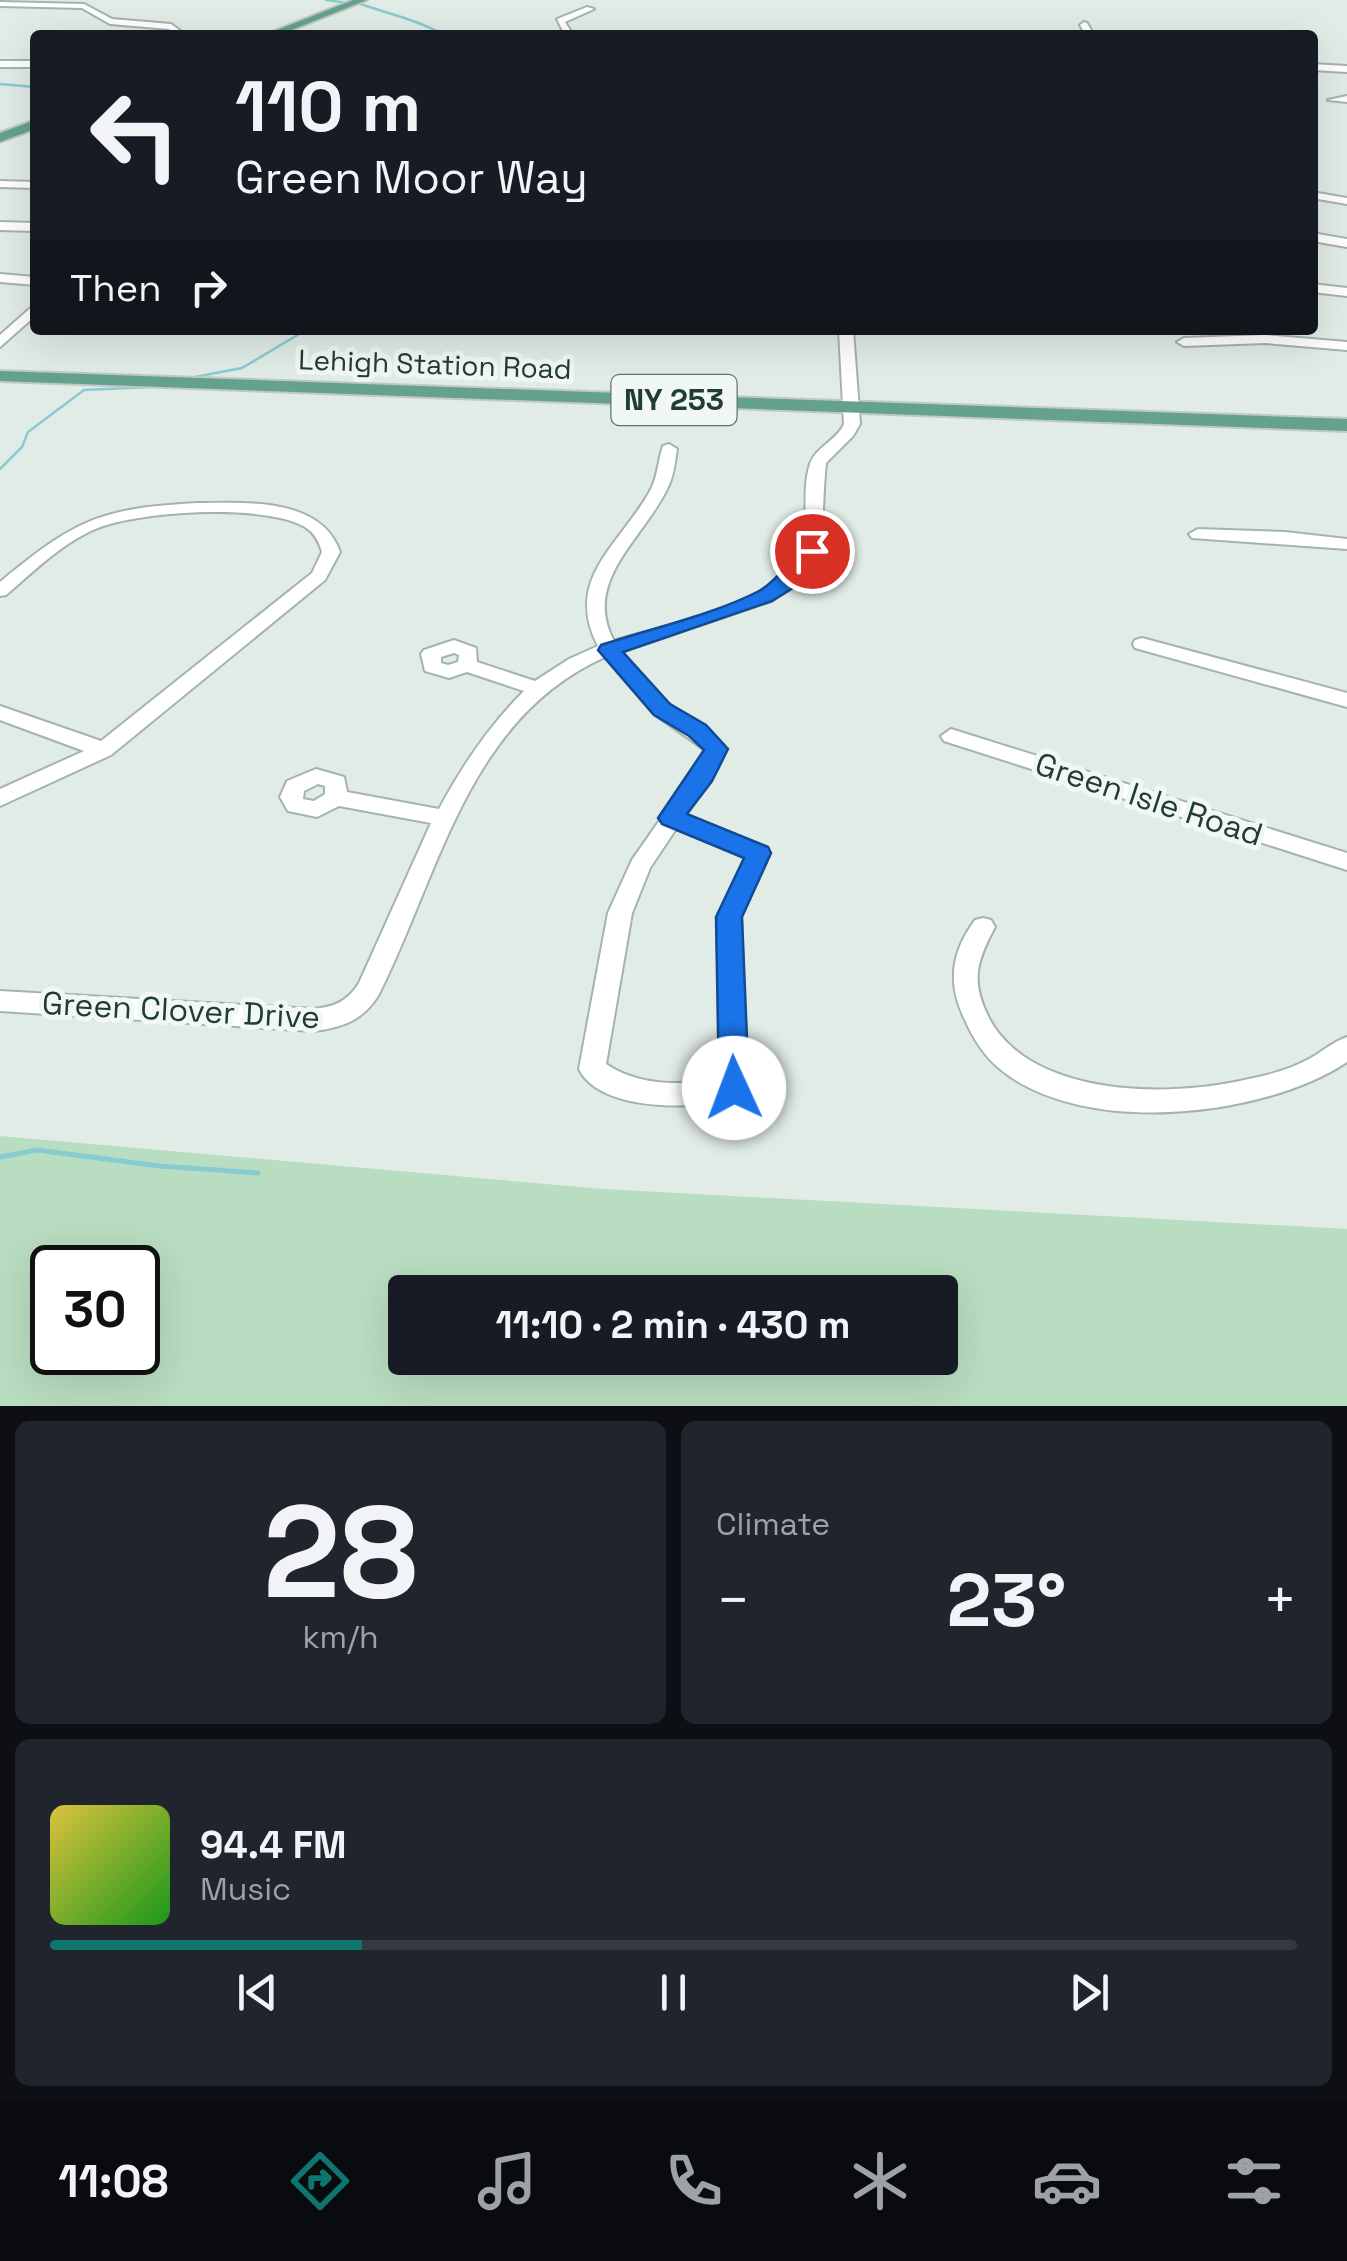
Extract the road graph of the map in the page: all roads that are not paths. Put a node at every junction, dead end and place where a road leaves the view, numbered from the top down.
1 (104, 0) edge
2 (356, 2) edge
3 (0, 4) edge
4 (84, 6) junction
5 (590, 9) dead end
6 (1084, 24) dead end
7 (176, 30) edge
8 (283, 30) edge
9 (566, 30) edge
10 (1087, 30) edge
11 (0, 64) edge
12 (30, 64) edge
13 (1318, 67) edge
14 (1347, 69) edge
15 (1347, 99) edge
16 (1332, 100) dead end
17 (30, 126) edge
18 (0, 138) edge
19 (0, 184) edge
20 (30, 185) edge
21 (1318, 197) edge
22 (1347, 202) edge
23 (0, 226) edge
24 (30, 228) edge
25 (1318, 238) edge
26 (1347, 243) edge
27 (0, 278) edge
28 (30, 281) edge
29 (1318, 289) edge
30 (1347, 292) edge
31 (30, 315) edge
32 (846, 335) edge
33 (1184, 342) dead end
34 (0, 343) edge
35 (1347, 346) edge
36 (0, 376) edge
37 (849, 406) junction
38 (1347, 425) edge
39 (669, 448) dead end
40 (1198, 534) dead end
41 (1347, 544) edge
42 (0, 591) edge
43 (1142, 644) dead end
44 (609, 650) junction
45 (467, 665) dead end
46 (535, 688) junction
47 (1347, 700) edge
48 (0, 714) edge
49 (951, 736) dead end
50 (104, 750) junction
51 (0, 798) edge
52 (336, 798) dead end
53 (444, 818) junction
54 (670, 818) junction
55 (1347, 862) edge
56 (982, 928) dead end
57 (0, 1001) edge
58 (1347, 1048) edge

1 - 4 street
2 - 8 main road
3 - 4 street
4 - 7 street
5 - 9 street
6 - 10 street
11 - 12 street
13 - 14 street
15 - 16 street
17 - 18 main road
19 - 20 street
21 - 22 street
23 - 24 street
25 - 26 street
27 - 28 street
29 - 30 street
31 - 34 street
32 - 37 street
33 - 35 street
36 - 37 main road, Lehigh Station Road / NY 253
37 - 38 main road, Lehigh Station Road / NY 253
37 - 44 street, Green Clover Drive
39 - 44 street
40 - 41 street
42 - 50 street
43 - 47 street
44 - 46 street, Green Clover Drive
44 - 54 street
45 - 46 street
46 - 53 street, Green Clover Drive
48 - 50 street
49 - 55 street, Green Isle Road
50 - 51 street
52 - 53 street
53 - 57 street, Green Clover Drive
54 - 54 street
56 - 58 street

